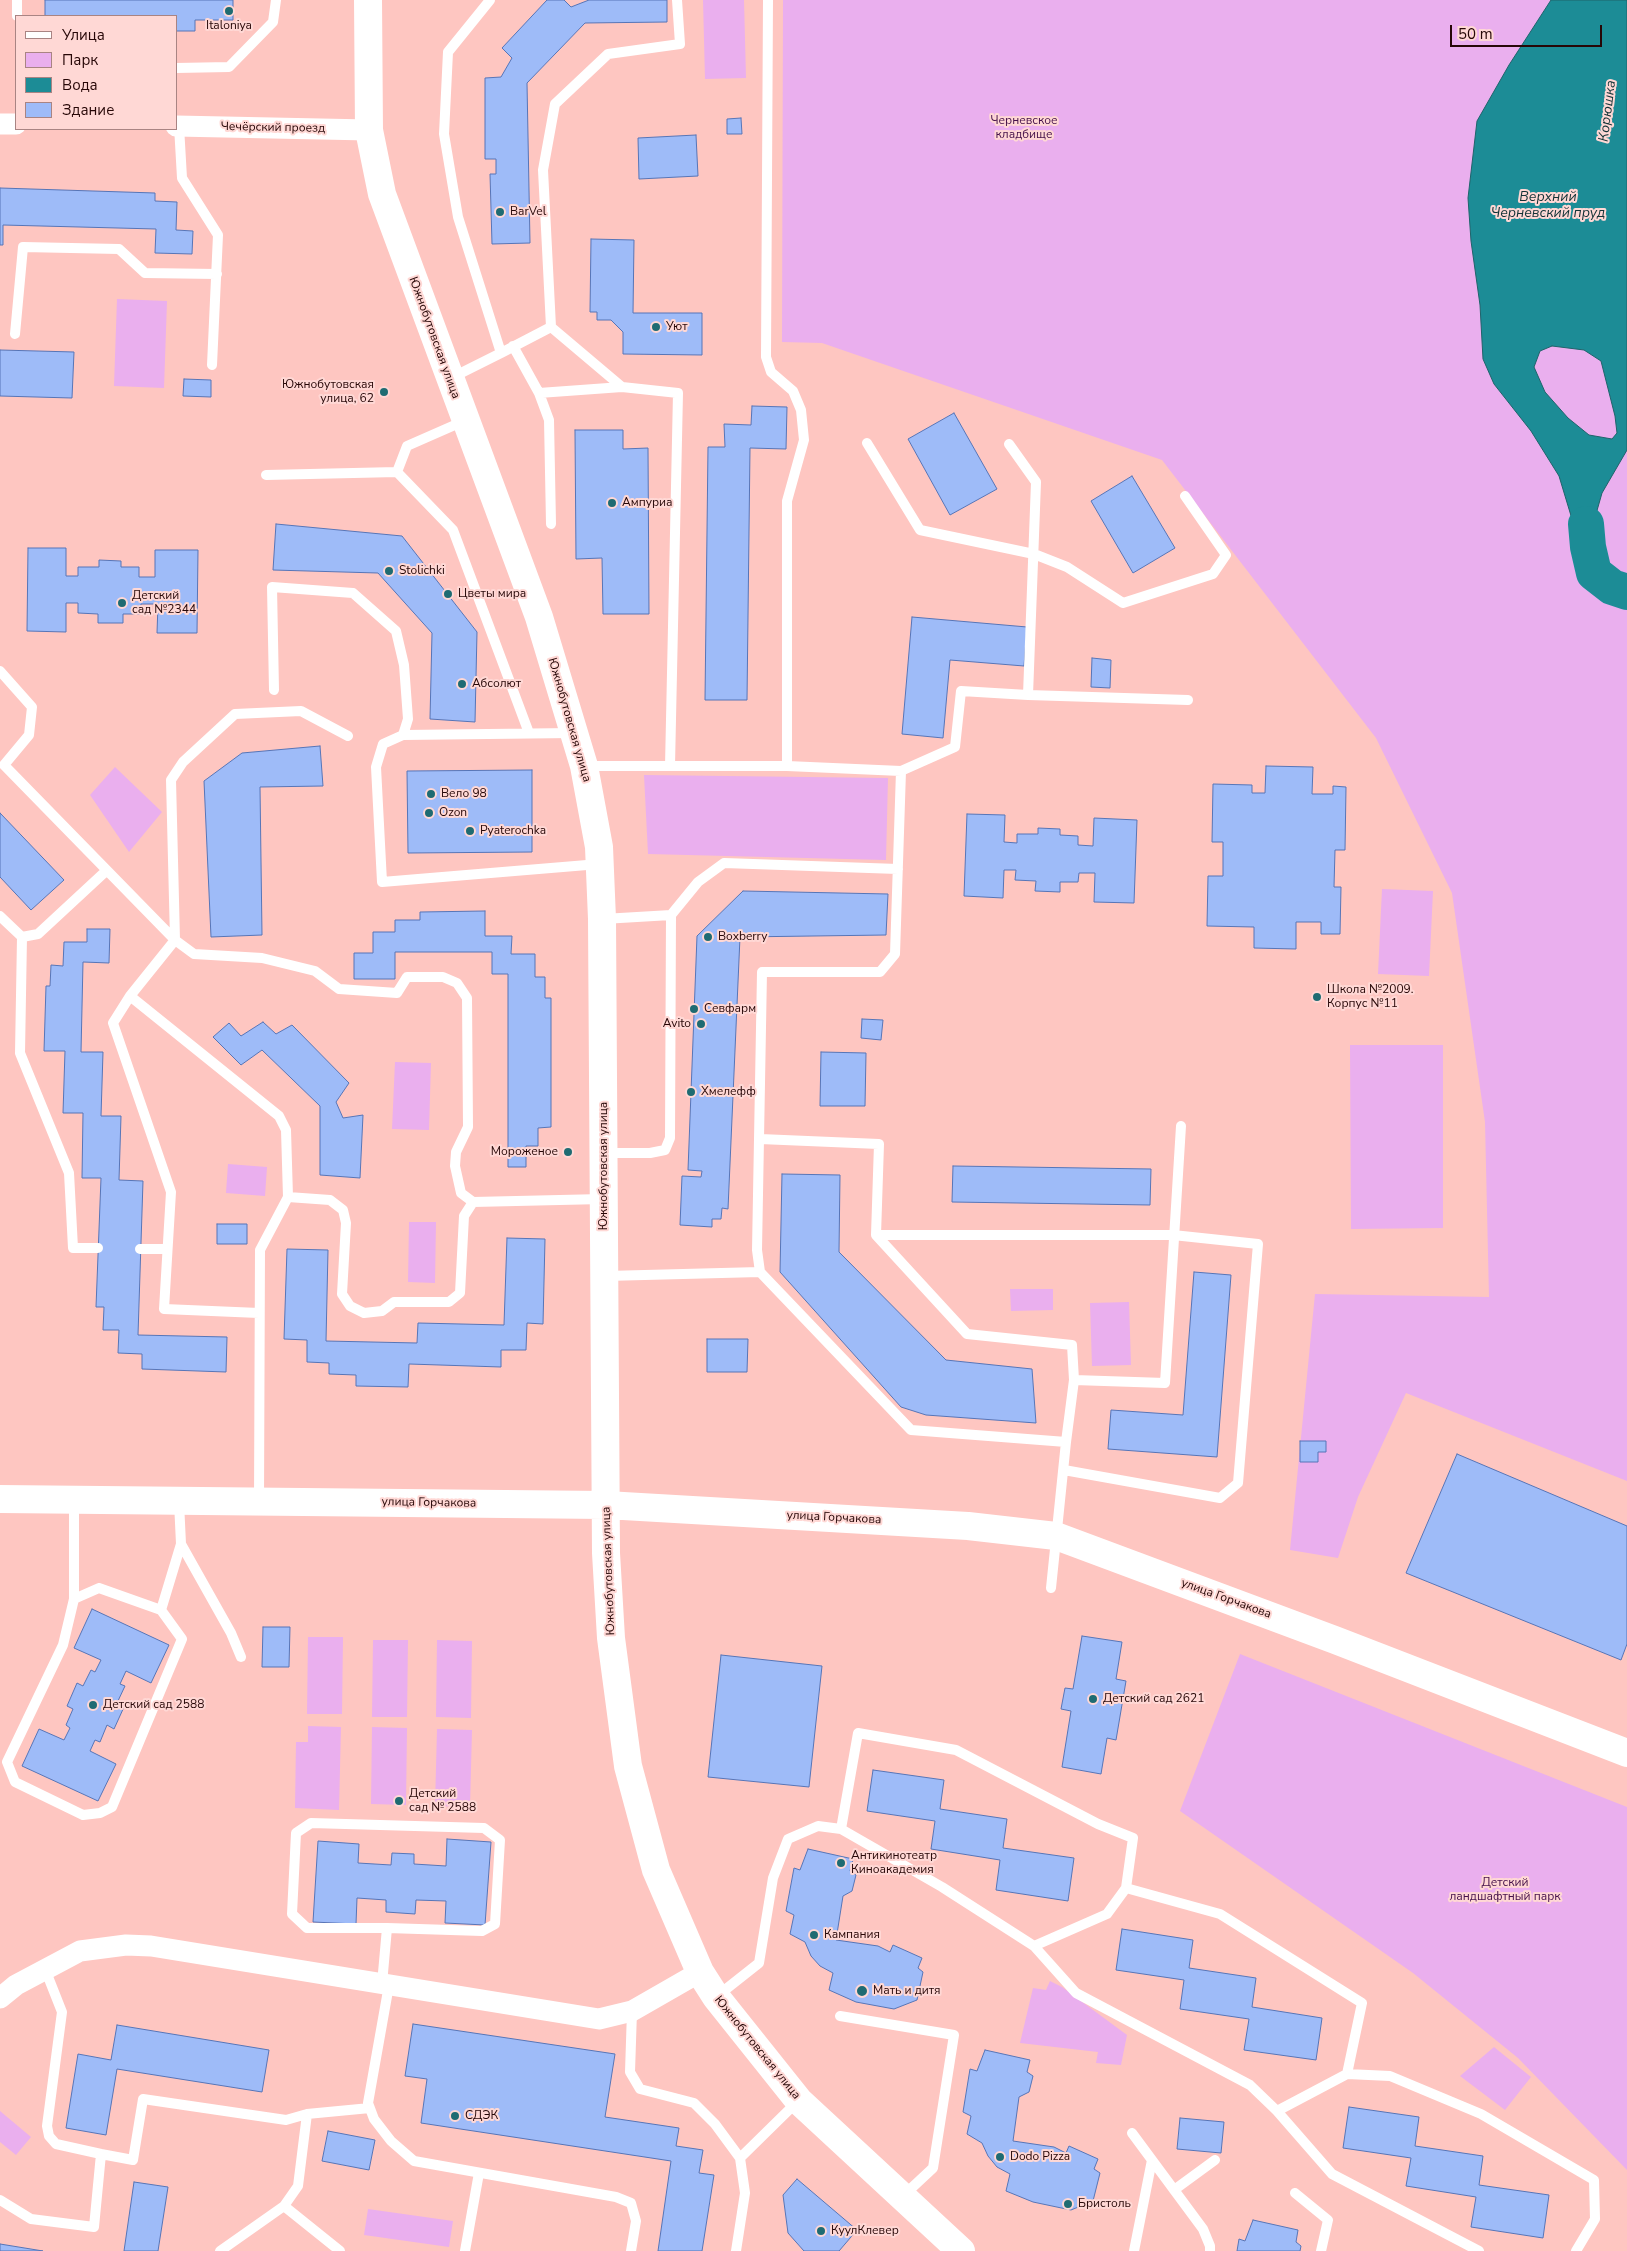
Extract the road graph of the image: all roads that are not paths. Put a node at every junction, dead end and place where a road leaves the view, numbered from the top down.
1 (17, 0) edge
2 (276, 0) edge
3 (368, 0) edge
4 (490, 0) edge
5 (677, 0) edge
6 (768, 0) edge
7 (17, 15) edge
8 (178, 68) edge
9 (0, 124) edge
10 (15, 124) edge
11 (178, 126) edge
12 (369, 130) junction
13 (217, 274) junction
14 (551, 327) junction
15 (16, 334) dead end
16 (513, 346) junction
17 (501, 352) junction
18 (212, 365) dead end
19 (449, 379) junction
20 (622, 387) junction
21 (539, 393) junction
22 (465, 420) junction
23 (867, 444) dead end
24 (1009, 444) dead end
25 (397, 472) junction
26 (266, 475) dead end
27 (1185, 496) dead end
28 (551, 524) dead end
29 (1034, 554) junction
30 (0, 671) edge
31 (274, 690) dead end
32 (1028, 695) junction
33 (1188, 700) dead end
34 (574, 733) junction
35 (529, 734) junction
36 (403, 735) junction
37 (348, 736) dead end
38 (584, 766) junction
39 (670, 766) junction
40 (787, 766) junction
41 (901, 771) junction
42 (600, 864) junction
43 (898, 869) junction
44 (106, 871) junction
45 (671, 915) junction
46 (0, 916) edge
47 (602, 919) junction
48 (22, 937) junction
49 (175, 940) junction
50 (130, 996) junction
51 (1181, 1126) dead end
52 (760, 1139) junction
53 (604, 1153) junction
54 (288, 1197) junction
55 (604, 1199) junction
56 (473, 1202) junction
57 (876, 1235) junction
58 (1173, 1235) junction
59 (98, 1248) dead end
60 (140, 1249) dead end
61 (168, 1250) junction
62 (760, 1272) junction
63 (604, 1276) junction
64 (259, 1313) junction
65 (1074, 1380) junction
66 (1066, 1442) junction
67 (1064, 1470) junction
68 (0, 1499) edge
69 (74, 1500) junction
70 (179, 1501) junction
71 (258, 1502) junction
72 (606, 1505) junction
73 (1056, 1536) junction
74 (181, 1544) junction
75 (1051, 1588) dead end
76 (74, 1599) junction
77 (161, 1610) junction
78 (241, 1657) dead end
79 (1627, 1753) edge
80 (841, 1829) junction
81 (1126, 1888) junction
82 (387, 1928) junction
83 (1034, 1946) junction
84 (45, 1970) junction
85 (700, 1972) junction
86 (386, 1985) junction
87 (716, 1996) junction
88 (0, 1998) edge
89 (632, 2011) junction
90 (840, 2016) dead end
91 (1347, 2074) junction
92 (799, 2101) junction
93 (370, 2108) junction
94 (1277, 2111) junction
95 (307, 2114) junction
96 (1132, 2133) dead end
97 (100, 2154) junction
98 (740, 2158) junction
99 (1152, 2160) junction
100 (1215, 2160) dead end
101 (479, 2173) junction
102 (1174, 2190) junction
103 (1295, 2193) dead end
104 (903, 2197) junction
105 (0, 2200) edge
106 (284, 2206) junction
107 (220, 2251) edge
108 (340, 2251) edge
109 (465, 2251) edge
110 (632, 2251) edge
111 (736, 2251) edge
112 (961, 2251) edge
113 (1134, 2251) edge
114 (1210, 2251) edge
115 (1321, 2251) edge
116 (1479, 2251) edge
117 (1576, 2251) edge

1 - 7 lane
2 - 8 lane
3 - 12 street, Южнобутовская улица
4 - 17 lane
5 - 14 lane
6 - 40 lane
9 - 10 street
11 - 12 street, Чечёрский проезд
11 - 13 lane
12 - 19 street, Южнобутовская улица
13 - 15 lane
13 - 18 lane
14 - 16 lane
14 - 20 lane
16 - 17 lane
16 - 21 lane
17 - 19 lane
19 - 22 street, Южнобутовская улица
20 - 21 lane
20 - 39 lane
21 - 28 lane
22 - 25 lane
22 - 34 street, Южнобутовская улица
23 - 29 lane
24 - 29 lane
25 - 26 lane
25 - 35 lane
27 - 29 lane
29 - 32 lane
30 - 44 lane
31 - 36 lane
32 - 33 lane
32 - 41 lane
34 - 35 lane
34 - 38 street, Южнобутовская улица
35 - 36 lane
36 - 42 lane
37 - 49 lane
38 - 39 lane
38 - 42 street, Южнобутовская улица
39 - 40 lane
40 - 41 lane
41 - 43 lane
42 - 47 street, Южнобутовская улица
43 - 45 lane
43 - 52 lane
44 - 48 lane
44 - 49 lane
45 - 47 lane
45 - 53 lane
46 - 48 lane
47 - 53 street, Южнобутовская улица
48 - 59 lane
49 - 50 lane
49 - 56 lane
50 - 54 lane
50 - 61 lane
51 - 58 lane
52 - 57 lane
52 - 62 lane
53 - 55 street, Южнобутовская улица
54 - 56 lane
54 - 64 lane
55 - 56 lane
55 - 63 street, Южнобутовская улица
57 - 58 lane
57 - 65 lane
58 - 65 lane
58 - 67 lane
60 - 61 lane
61 - 64 lane
62 - 63 lane
62 - 66 lane
63 - 72 street, Южнобутовская улица
64 - 71 lane
65 - 66 lane
66 - 67 lane
67 - 73 lane
68 - 69 street, улица Горчакова
69 - 70 street, улица Горчакова
69 - 76 lane
70 - 71 street, улица Горчакова
70 - 74 lane
71 - 72 street, улица Горчакова
72 - 73 street, улица Горчакова
72 - 85 street, Южнобутовская улица
73 - 75 lane
73 - 79 street, улица Горчакова
74 - 77 lane
74 - 78 lane
76 - 77 lane
76 - 77 lane
80 - 81 lane
80 - 83 lane
80 - 87 lane
81 - 83 lane
81 - 91 lane
82 - 82 lane
82 - 86 lane
83 - 94 lane
84 - 86 street
84 - 88 street
84 - 97 lane
85 - 87 street, Южнобутовская улица
85 - 89 street
86 - 89 street
86 - 93 lane
87 - 92 street, Южнобутовская улица
89 - 98 lane
90 - 104 lane
91 - 94 lane
91 - 117 lane
92 - 98 lane
92 - 104 street, Южнобутовская улица
93 - 95 lane
93 - 101 lane
94 - 116 lane
95 - 97 lane
95 - 106 lane
96 - 99 lane
97 - 105 lane
98 - 111 lane
99 - 102 lane
99 - 113 lane
100 - 102 lane
101 - 109 lane
101 - 110 lane
102 - 114 lane
103 - 115 lane
104 - 112 street, Южнобутовская улица
106 - 107 lane
106 - 108 lane

